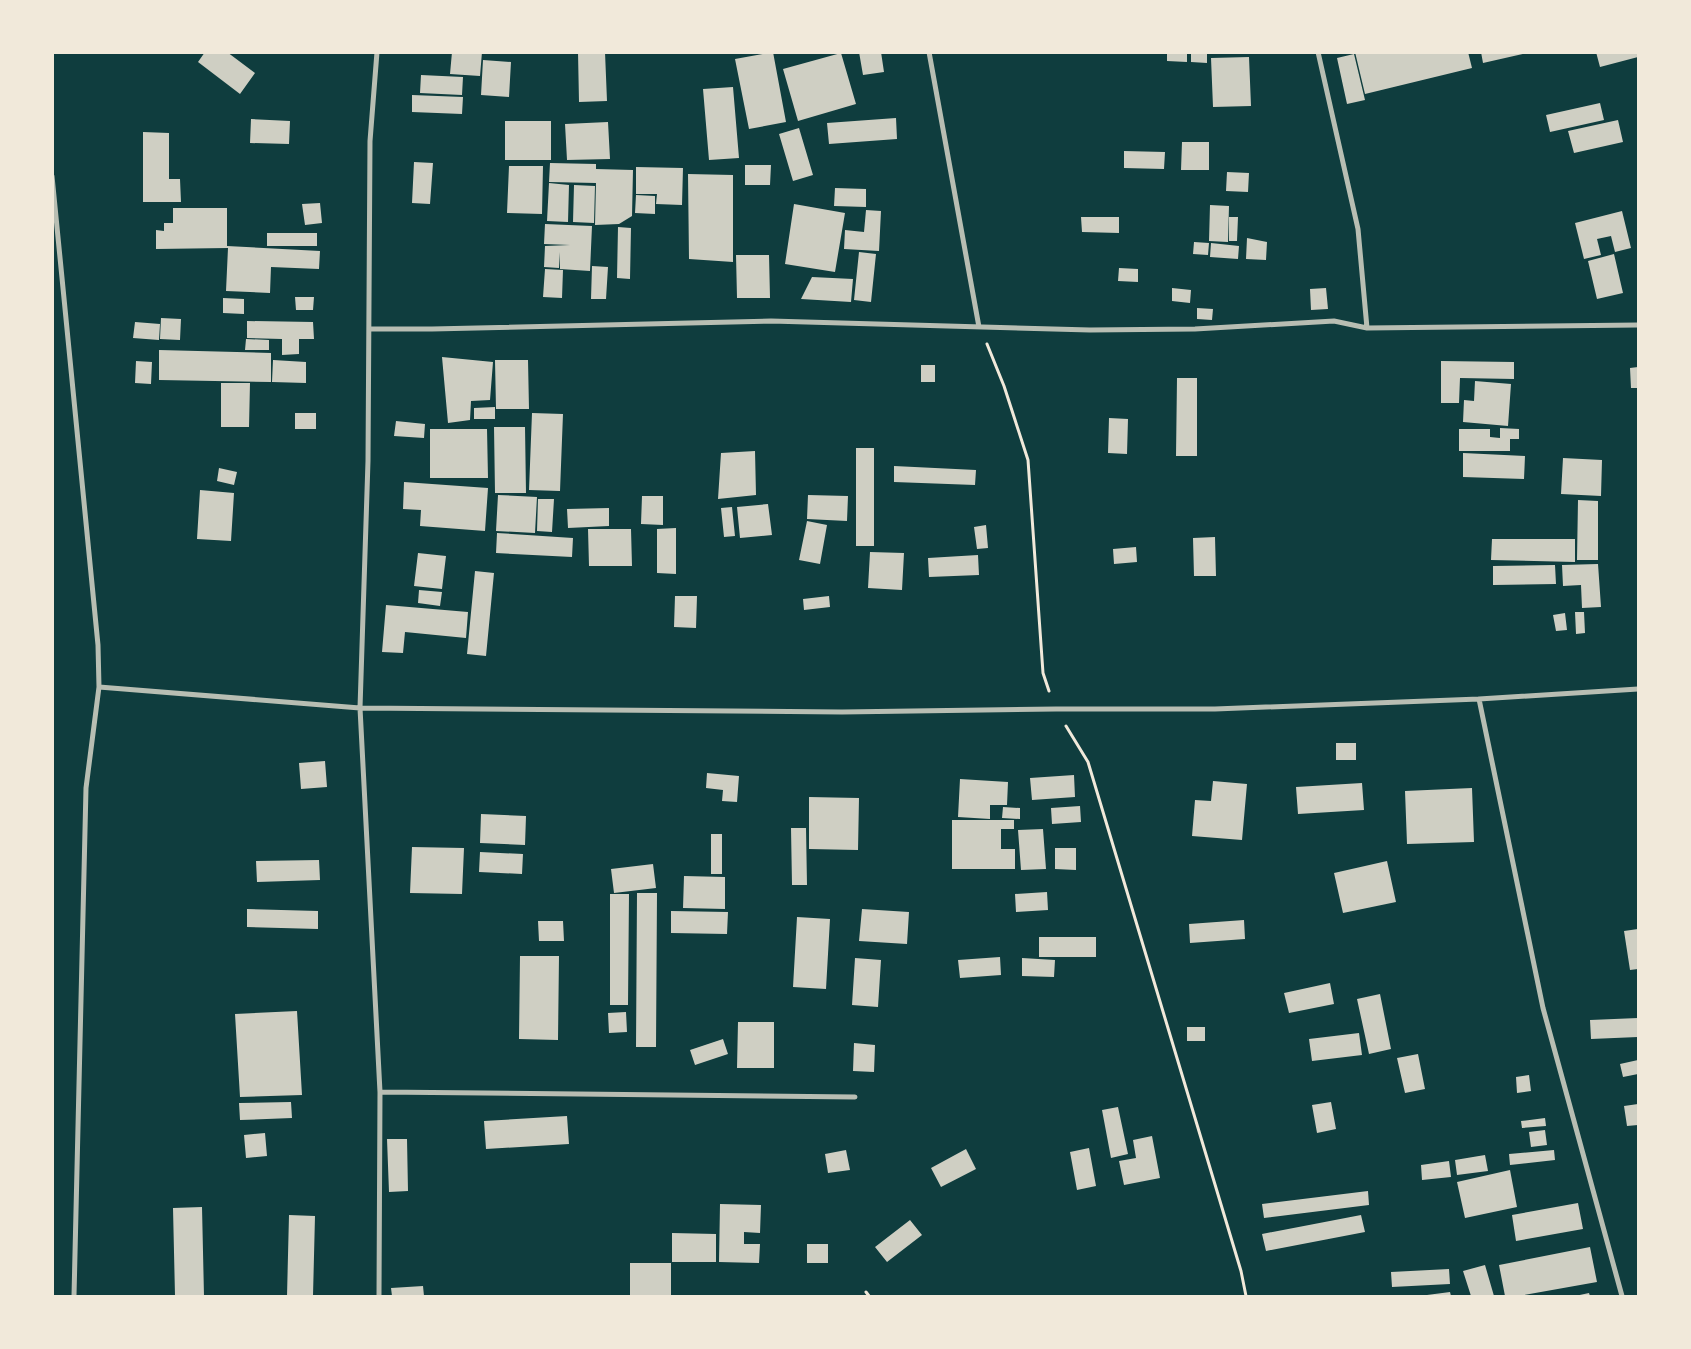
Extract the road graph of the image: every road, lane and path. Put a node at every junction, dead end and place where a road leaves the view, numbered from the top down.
1 (377, 52) edge
2 (930, 52) edge
3 (1318, 52) edge
4 (52, 176) edge
5 (1638, 325) edge
6 (979, 327) junction
7 (1367, 328) junction
8 (369, 329) junction
9 (99, 686) junction
10 (1638, 689) edge
11 (1480, 699) junction
12 (360, 708) junction
13 (1056, 709) junction
14 (380, 1092) junction
15 (855, 1097) dead end
16 (866, 1292) dead end
17 (74, 1296) edge
18 (379, 1296) edge
19 (869, 1296) edge
20 (1246, 1296) edge
21 (1622, 1296) edge

1 - 8 street
2 - 6 street
3 - 7 street
4 - 9 street
5 - 7 street
6 - 7 street
6 - 8 street
6 - 13 path
8 - 12 street
9 - 12 street
9 - 17 street
10 - 11 street
11 - 13 street
11 - 21 street
12 - 13 street
12 - 14 street
13 - 20 path
14 - 15 street
14 - 18 street
16 - 19 path

